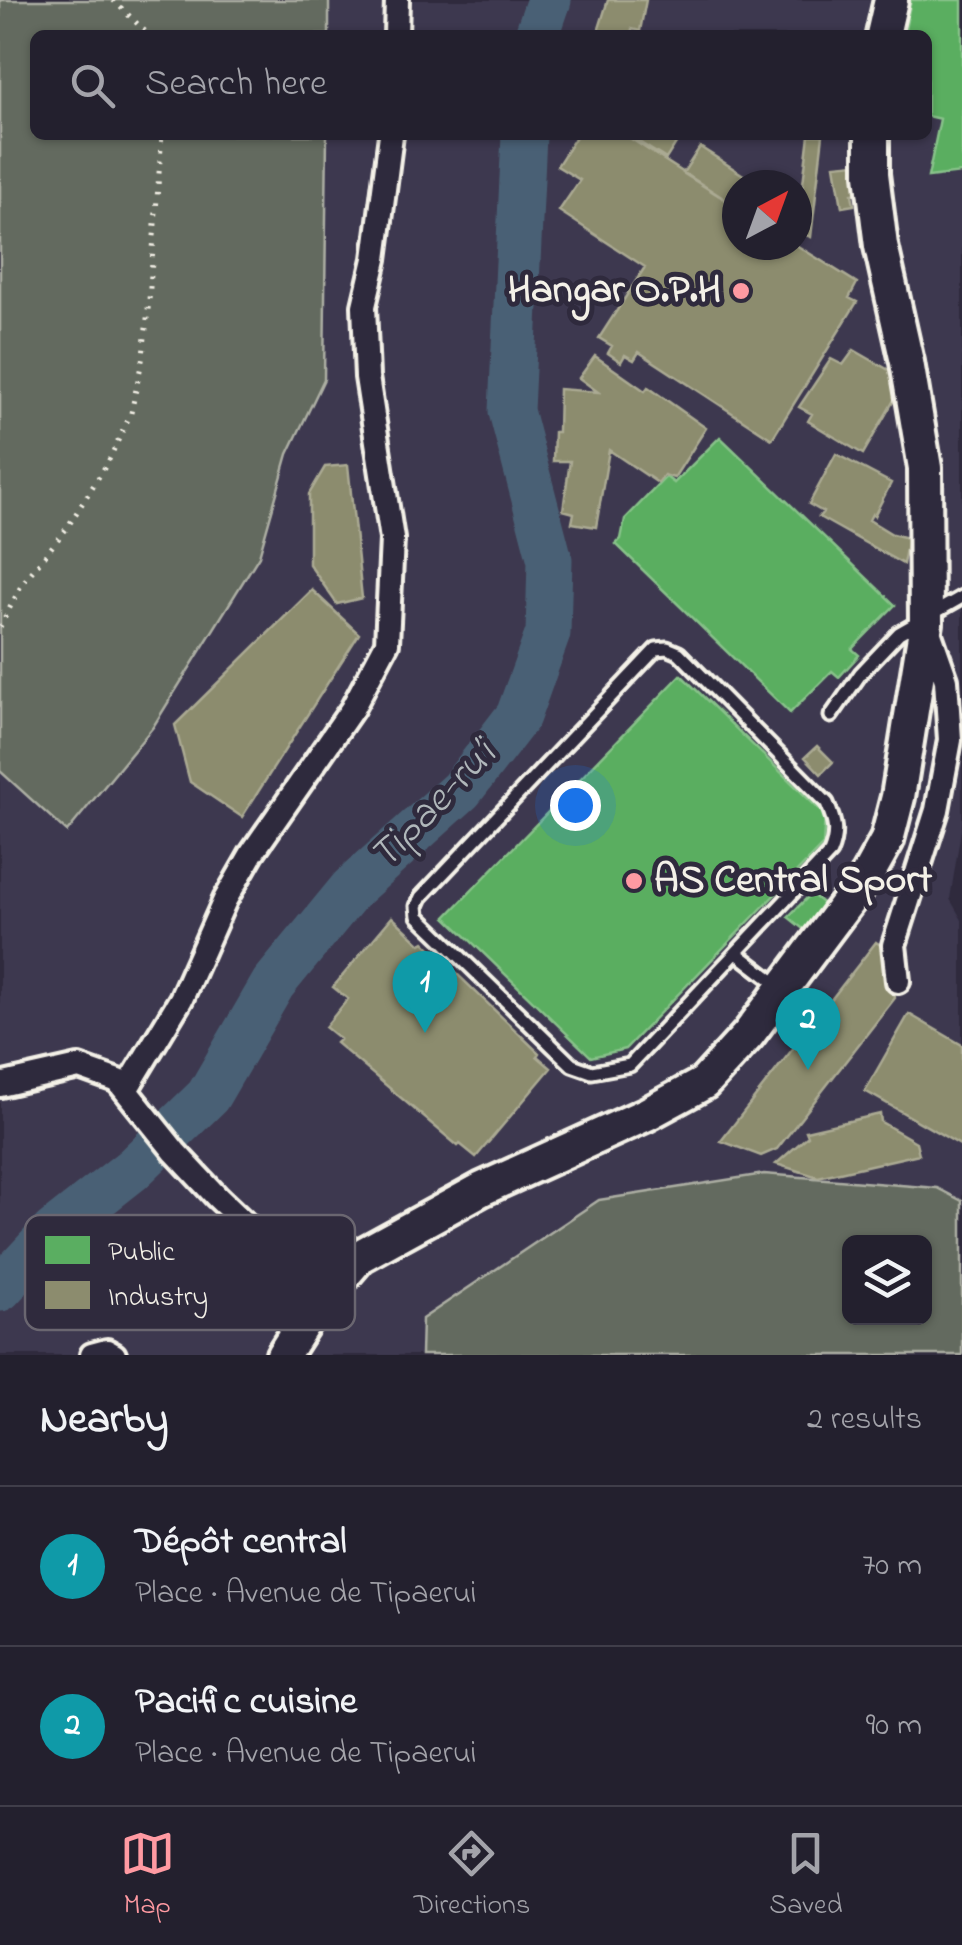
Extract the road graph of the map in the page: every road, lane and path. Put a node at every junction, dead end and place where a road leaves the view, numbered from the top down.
1 (113, 0) edge
2 (397, 0) edge
3 (891, 0) edge
4 (144, 30) edge
5 (396, 30) edge
6 (884, 30) edge
7 (162, 140) edge
8 (390, 140) edge
9 (872, 140) edge
10 (962, 598) edge
11 (926, 619) junction
12 (0, 627) edge
13 (830, 716) dead end
14 (738, 954) junction
15 (898, 981) dead end
16 (782, 988) junction
17 (0, 1085) edge
18 (133, 1100) junction
19 (237, 1215) edge
20 (355, 1262) edge
21 (301, 1330) edge
22 (92, 1355) edge
23 (114, 1355) edge
24 (283, 1355) edge

1 - 4 path
2 - 5 street
3 - 6 main road
7 - 12 path
8 - 18 street
9 - 11 main road
10 - 11 lane
11 - 13 lane
11 - 15 street
11 - 16 main road
14 - 14 lane
14 - 16 lane
16 - 20 main road
17 - 18 street
18 - 19 street
21 - 24 main road
22 - 23 street

